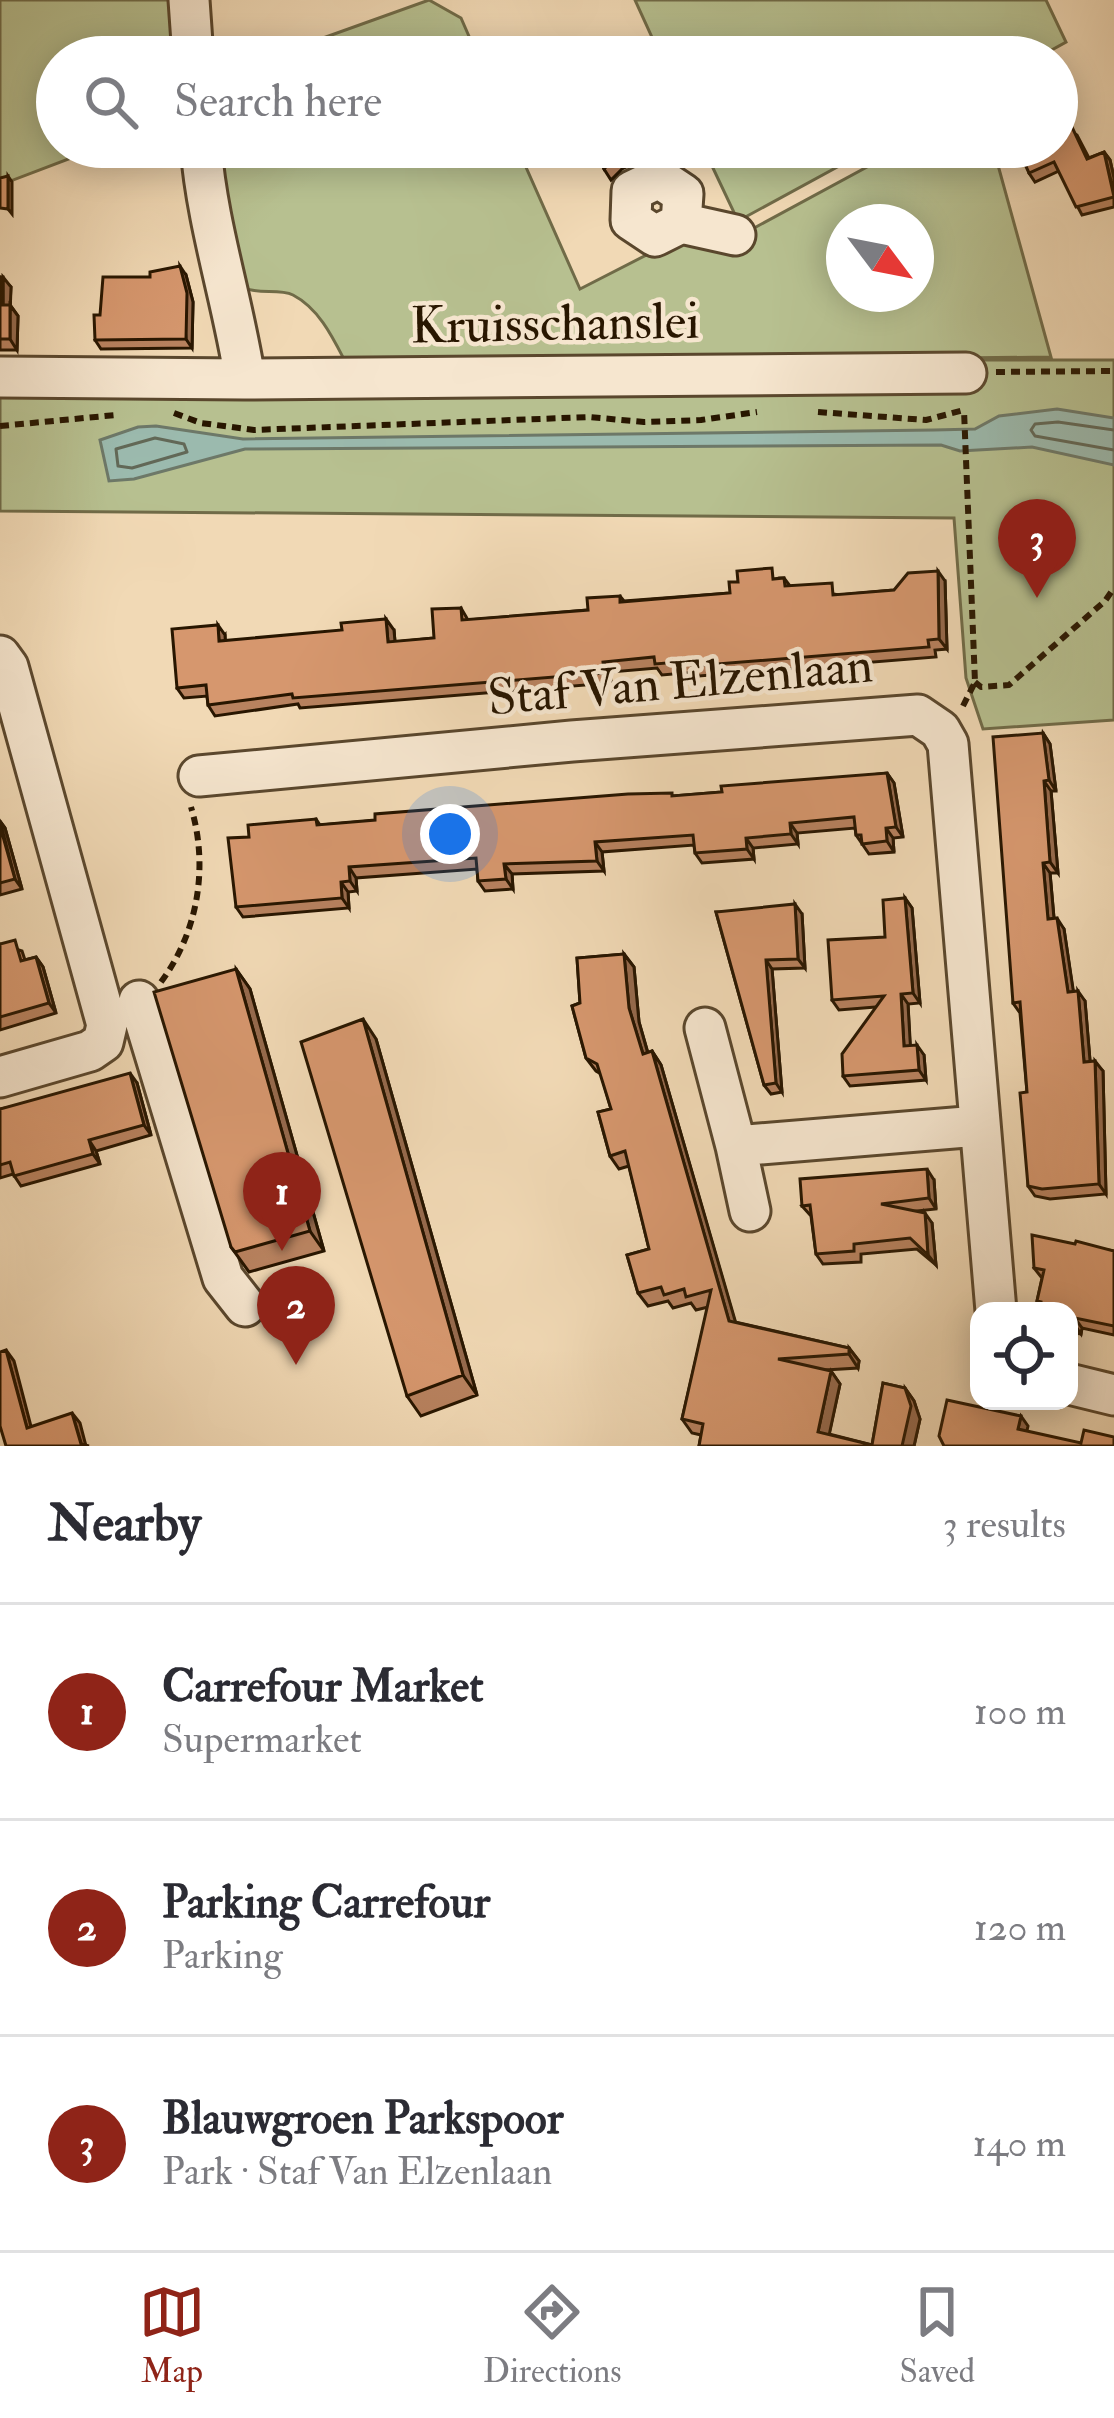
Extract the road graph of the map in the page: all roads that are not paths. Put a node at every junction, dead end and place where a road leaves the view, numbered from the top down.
1 (189, 0) edge
2 (192, 36) edge
3 (203, 168) edge
4 (682, 223) dead end
5 (735, 235) dead end
6 (966, 373) road end
7 (0, 377) edge
8 (245, 379) junction
9 (0, 656) edge
10 (199, 776) road end
11 (139, 1000) road end
12 (705, 1028) dead end
13 (0, 1077) edge
14 (978, 1126) junction
15 (736, 1147) junction
16 (750, 1211) dead end
17 (995, 1302) edge
18 (245, 1306) dead end
19 (1078, 1386) edge
20 (1114, 1395) edge

1 - 2 street
3 - 8 street
4 - 5 street
6 - 8 street, Kruisschanslei
7 - 8 street, Kruisschanslei
9 - 13 street
10 - 14 street, Staf Van Elzenlaan
11 - 18 street
12 - 15 street
14 - 15 street
14 - 17 street, Staf Van Elzenlaan
15 - 16 street
19 - 20 street

